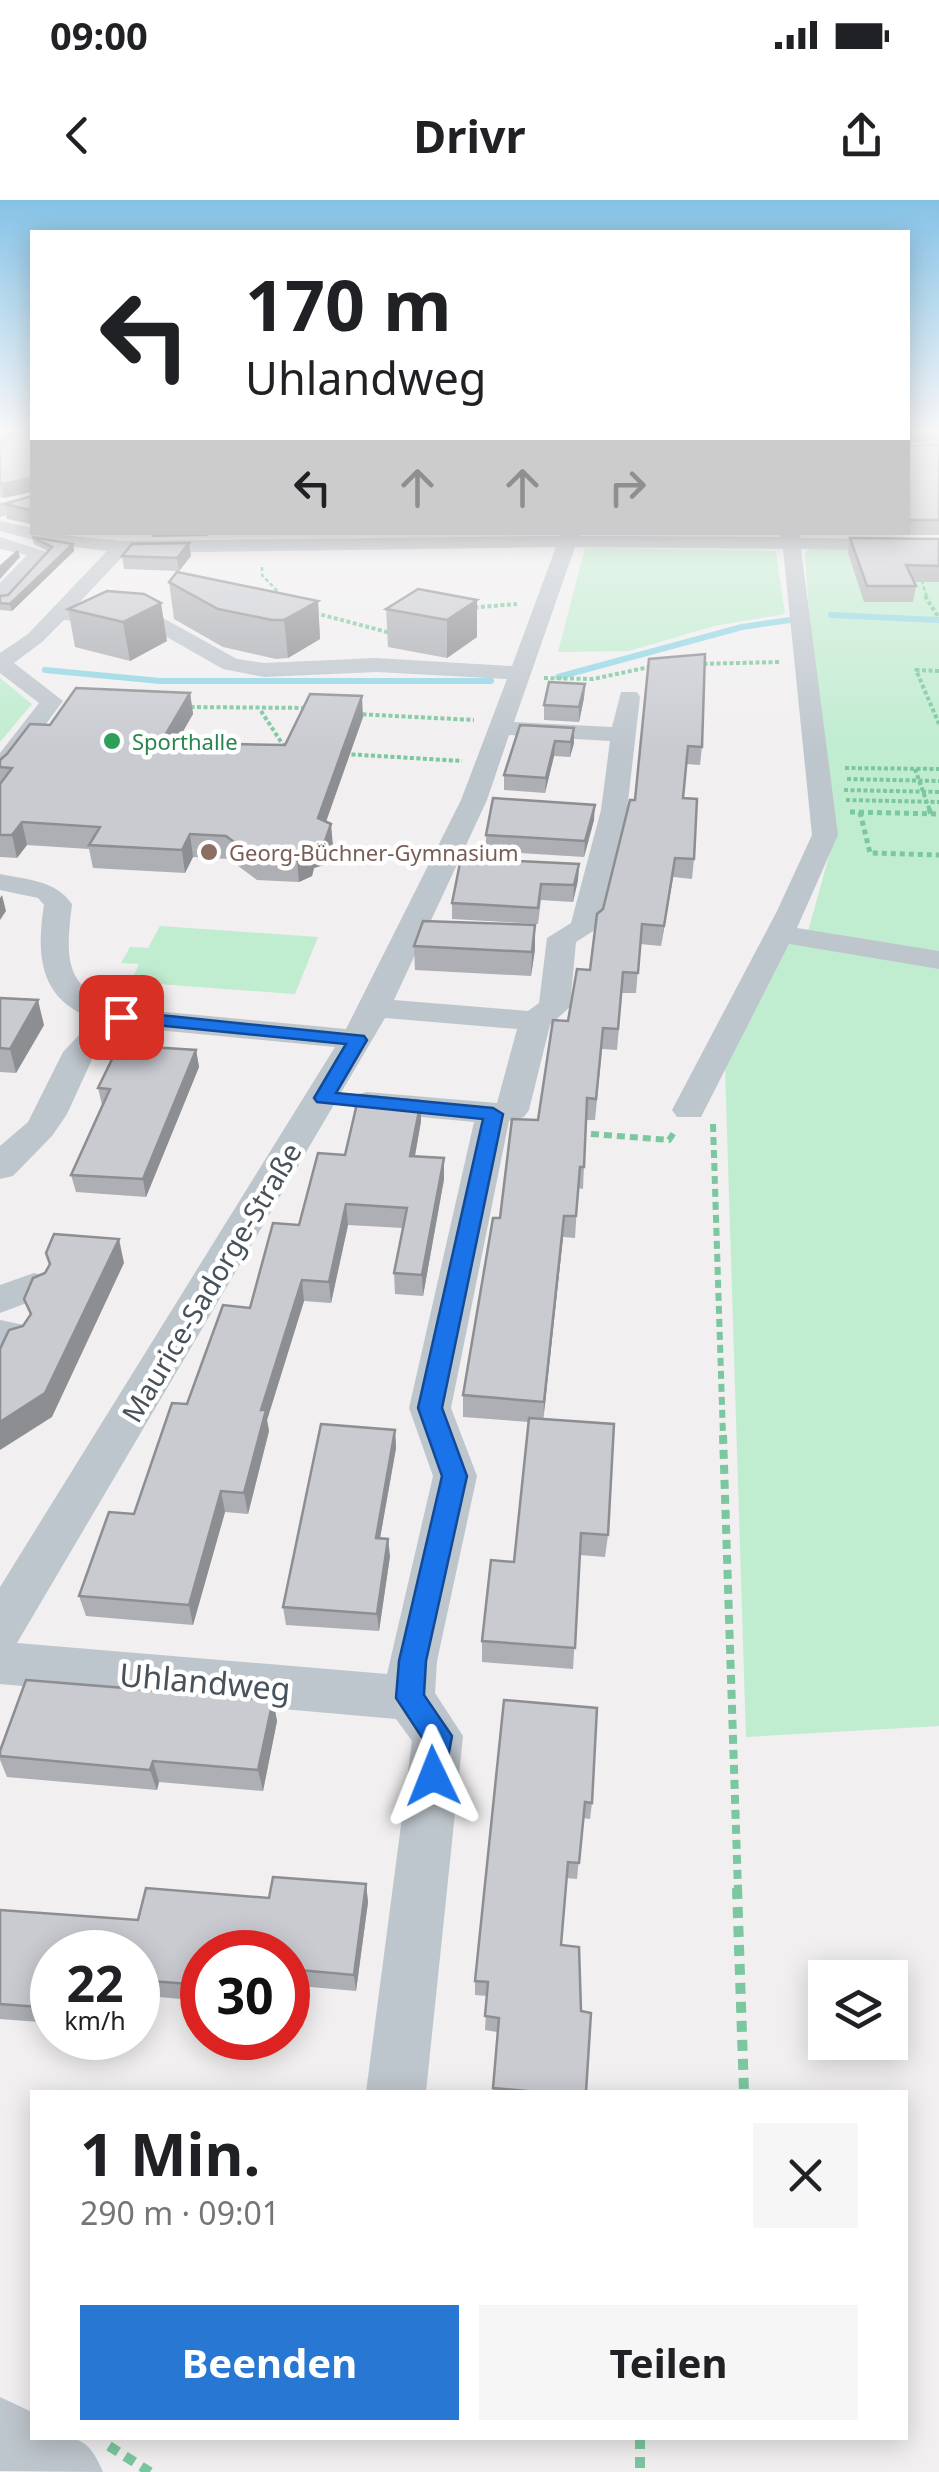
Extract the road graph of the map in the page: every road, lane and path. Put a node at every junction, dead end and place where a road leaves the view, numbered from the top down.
1 (17, 538) edge
2 (53, 538) edge
3 (537, 538) edge
4 (570, 538) edge
5 (791, 538) edge
6 (794, 538) edge
7 (896, 539) edge
8 (78, 543) junction
9 (939, 546) edge
10 (121, 547) junction
11 (215, 548) junction
12 (40, 553) junction
13 (262, 558) dead end
14 (0, 564) edge
15 (197, 571) dead end
16 (0, 595) edge
17 (289, 601) edge
18 (517, 604) dead end
19 (302, 610) edge
20 (460, 610) edge
21 (57, 613) junction
22 (939, 618) edge
23 (0, 663) edge
24 (806, 663) junction
25 (680, 665) edge
26 (344, 666) junction
27 (662, 666) edge
28 (939, 670) edge
29 (439, 692) dead end
30 (926, 694) junction
31 (939, 694) edge
32 (318, 697) edge
33 (185, 706) edge
34 (509, 709) junction
35 (261, 710) junction
36 (349, 714) edge
37 (939, 724) edge
38 (287, 751) edge
39 (327, 753) edge
40 (0, 769) edge
41 (915, 769) junction
42 (939, 770) edge
43 (823, 773) junction
44 (919, 781) junction
45 (939, 781) edge
46 (833, 790) dead end
47 (923, 792) junction
48 (939, 792) edge
49 (835, 800) dead end
50 (927, 802) junction
51 (939, 802) edge
52 (837, 812) dead end
53 (860, 812) junction
54 (931, 814) junction
55 (939, 814) edge
56 (939, 855) edge
57 (446, 860) junction
58 (484, 862) edge
59 (0, 882) edge
60 (412, 930) junction
61 (449, 932) edge
62 (779, 934) junction
63 (939, 960) edge
64 (375, 1008) junction
65 (121, 1017) junction
66 (536, 1021) junction
67 (358, 1040) junction
68 (711, 1069) junction
69 (324, 1098) junction
70 (689, 1110) joint
71 (493, 1114) junction
72 (570, 1133) edge
73 (0, 1168) edge
74 (17, 1568) edge
75 (0, 1629) edge
76 (0, 1663) edge
77 (410, 1698) junction
78 (396, 2090) edge
79 (744, 2090) edge
80 (0, 2432) edge
81 (99, 2440) edge
82 (640, 2440) edge
83 (68, 2472) edge
84 (150, 2472) edge
85 (640, 2472) edge

1 - 12 street
2 - 8 street
3 - 11 street
4 - 34 street, Maurice-Sadorge-Straße
5 - 24 street
6 - 7 street
7 - 9 street
7 - 22 path
8 - 10 street
8 - 12 street
10 - 11 street
10 - 21 street
11 - 15 street
12 - 14 street
12 - 16 street
13 - 17 path
18 - 20 path
19 - 26 path
21 - 23 street
21 - 26 street
23 - 40 street
24 - 25 path
24 - 43 street
26 - 34 street
27 - 34 path
28 - 30 path
29 - 34 street
30 - 31 path
30 - 37 path
32 - 35 path
33 - 35 path
34 - 36 path
34 - 39 path
34 - 57 street, Maurice-Sadorge-Straße
34 - 66 street
35 - 38 path
41 - 42 path
41 - 43 path
41 - 44 path
43 - 44 path
43 - 62 street
44 - 45 path
44 - 47 path
46 - 47 path
47 - 48 path
47 - 50 path
49 - 50 path
50 - 51 path
50 - 54 path
52 - 53 path
53 - 54 path
53 - 56 path
54 - 55 path
57 - 58 street
57 - 60 street, Maurice-Sadorge-Straße
59 - 65 street
60 - 61 street
60 - 64 street, Maurice-Sadorge-Straße
62 - 63 street
62 - 68 street
64 - 66 street
64 - 67 street, Maurice-Sadorge-Straße
65 - 67 street
65 - 73 street
66 - 71 street
67 - 69 street, Maurice-Sadorge-Straße
68 - 70 street
68 - 79 path
69 - 71 street
69 - 74 street, Maurice-Sadorge-Straße
70 - 72 path
71 - 77 street
74 - 75 street, Maurice-Sadorge-Straße
76 - 77 street, Uhlandweg
77 - 78 street
80 - 83 street
81 - 84 path
82 - 85 path

